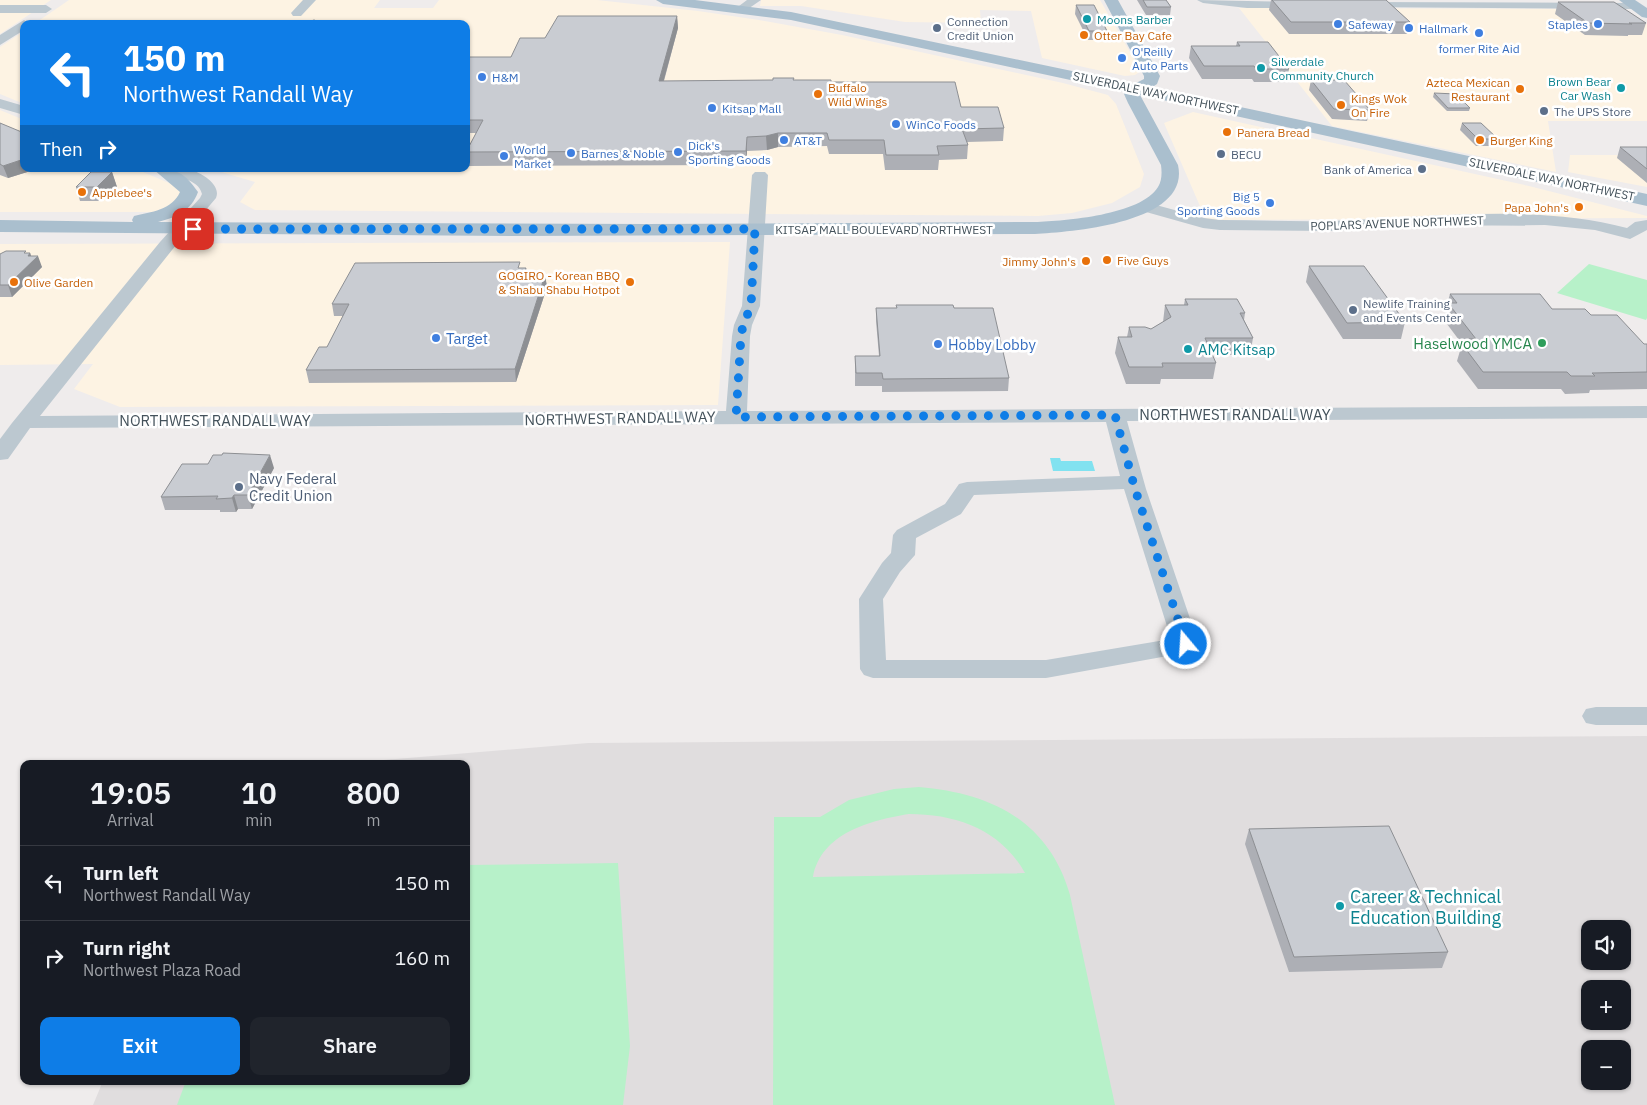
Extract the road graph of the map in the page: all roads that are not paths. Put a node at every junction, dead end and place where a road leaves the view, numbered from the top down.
1 (59, 0) edge
2 (310, 0) edge
3 (663, 0) edge
4 (755, 0) edge
5 (1111, 0) edge
6 (1204, 0) edge
7 (1630, 3) edge
8 (1317, 5) edge
9 (1346, 5) edge
10 (0, 9) edge
11 (46, 9) junction
12 (741, 9) junction
13 (297, 14) dead end
14 (1647, 14) edge
15 (30, 20) edge
16 (20, 27) edge
17 (0, 41) edge
18 (1137, 89) junction
19 (1190, 101) junction
20 (0, 103) edge
21 (20, 110) edge
22 (1149, 126) junction
23 (166, 172) edge
24 (180, 172) edge
25 (760, 175) dead end
26 (1646, 200) edge
27 (1145, 207) junction
28 (1647, 225) edge
29 (0, 226) edge
30 (97, 227) junction
31 (180, 229) junction
32 (755, 229) junction
33 (1647, 412) edge
34 (1115, 415) junction
35 (736, 417) junction
36 (24, 422) junction
37 (0, 454) edge
38 (1133, 482) junction
39 (1596, 716) dead end
40 (1647, 716) edge

1 - 11 street
2 - 13 street
3 - 12 main road, SILVERDALE WAY NORTHWEST
4 - 12 street
5 - 18 main road
6 - 8 street
7 - 9 street
7 - 14 main road
10 - 11 street
11 - 15 street
12 - 18 main road, SILVERDALE WAY NORTHWEST
16 - 17 street
18 - 19 main road, SILVERDALE WAY NORTHWEST
18 - 22 main road, KITSAP MALL BOULEVARD NORTHWEST
19 - 22 main road
19 - 26 main road, SILVERDALE WAY NORTHWEST
20 - 21 street
22 - 27 main road, KITSAP MALL BOULEVARD NORTHWEST
23 - 30 main road
24 - 31 street
25 - 32 street
27 - 28 street, POPLARS AVENUE NORTHWEST
27 - 32 main road, KITSAP MALL BOULEVARD NORTHWEST
29 - 30 main road, KITSAP MALL BOULEVARD NORTHWEST
30 - 31 main road, KITSAP MALL BOULEVARD NORTHWEST
31 - 32 main road, KITSAP MALL BOULEVARD NORTHWEST
31 - 36 street
32 - 35 street
33 - 34 street, NORTHWEST RANDALL WAY
34 - 35 street, NORTHWEST RANDALL WAY
34 - 38 street
35 - 36 street, NORTHWEST RANDALL WAY
36 - 37 street
38 - 38 street
39 - 40 street

